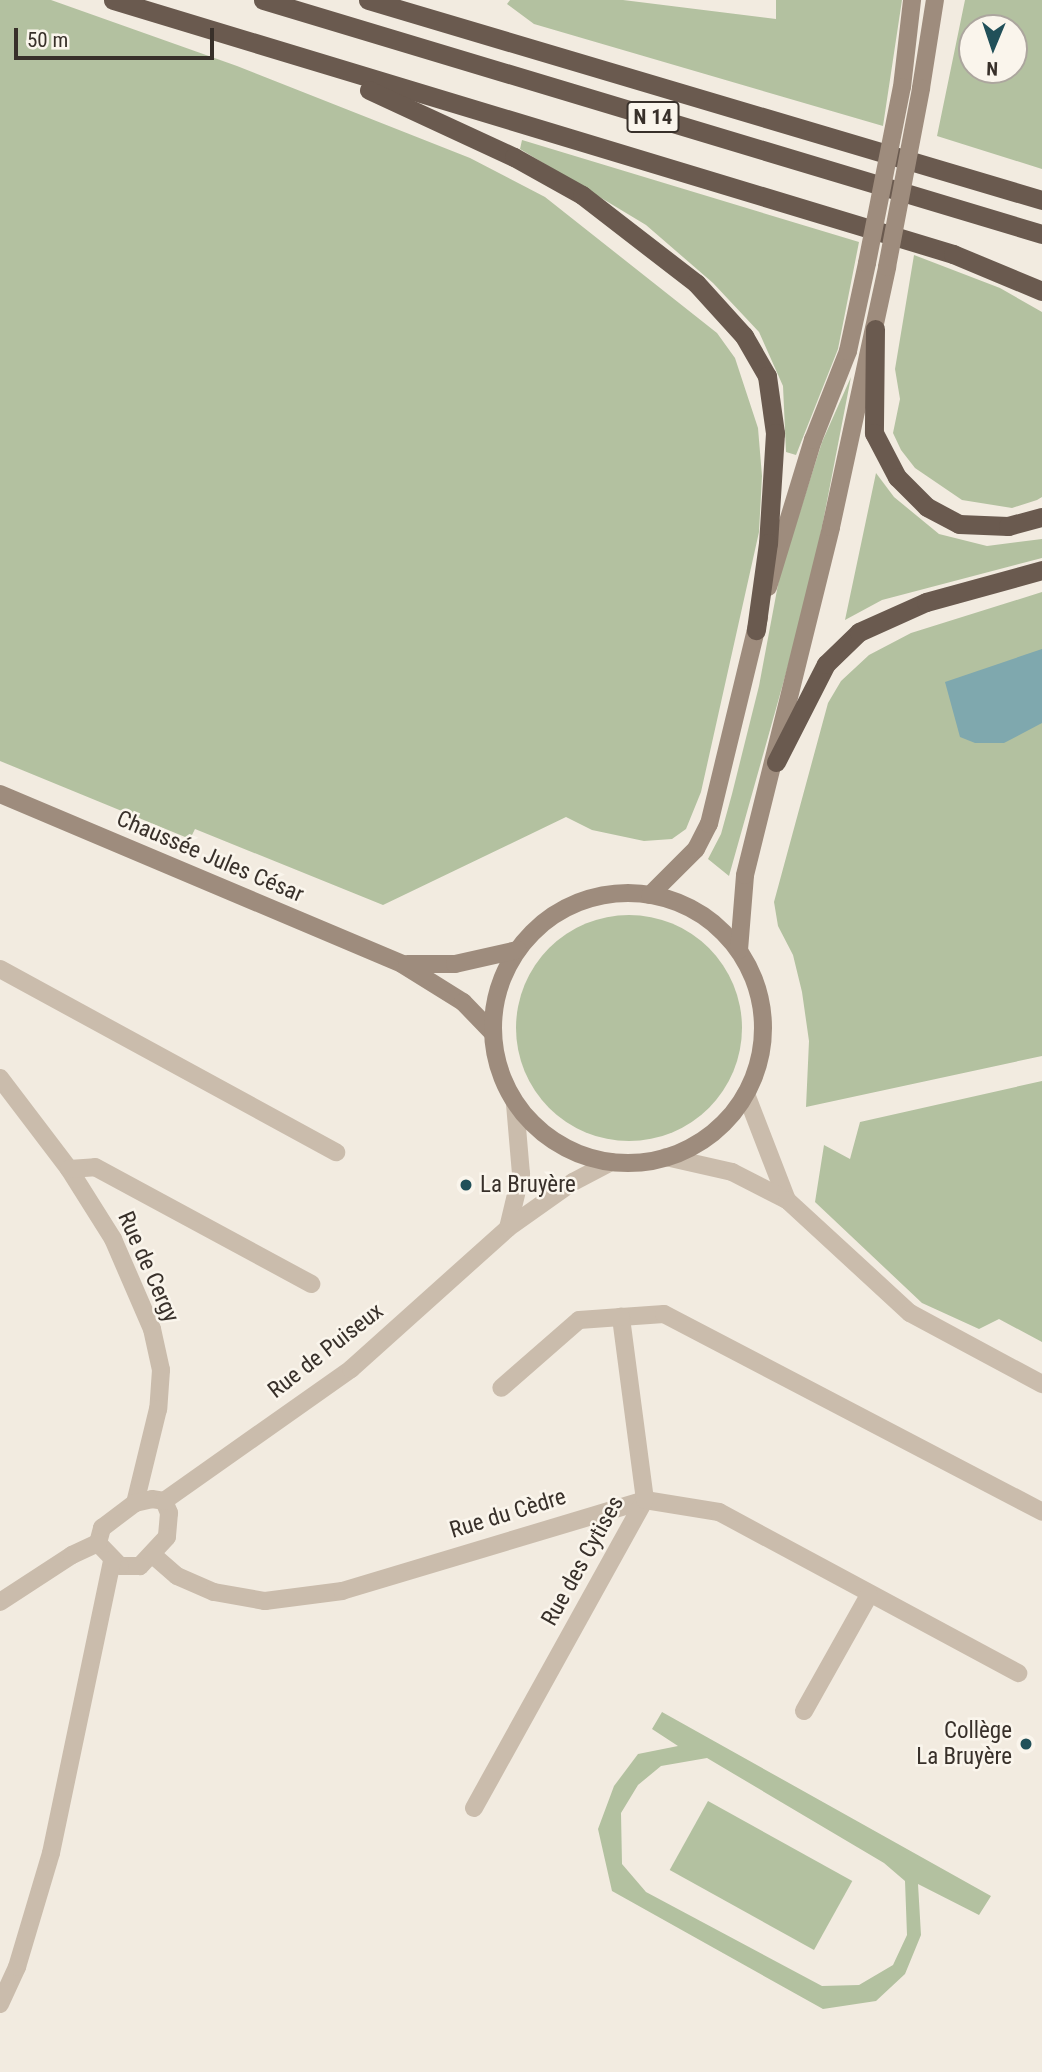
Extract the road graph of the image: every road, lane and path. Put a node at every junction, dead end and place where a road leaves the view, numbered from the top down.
1 (113, 0) edge
2 (264, 0) edge
3 (368, 0) edge
4 (912, 0) edge
5 (935, 0) edge
6 (271, 49) junction
7 (1042, 200) edge
8 (1042, 234) edge
9 (1042, 291) edge
10 (875, 329) junction
11 (1042, 517) edge
12 (1042, 570) edge
13 (756, 630) junction
14 (776, 762) junction
15 (0, 794) edge
16 (650, 895) junction
17 (517, 950) junction
18 (739, 950) junction
19 (402, 964) junction
20 (0, 969) edge
21 (492, 1032) junction
22 (0, 1078) edge
23 (746, 1094) junction
24 (515, 1104) junction
25 (336, 1152) dead end
26 (666, 1157) junction
27 (611, 1162) junction
28 (69, 1168) junction
29 (787, 1200) junction
30 (508, 1228) junction
31 (311, 1284) dead end
32 (621, 1317) junction
33 (1042, 1384) edge
34 (501, 1388) dead end
35 (645, 1500) junction
36 (164, 1501) junction
37 (135, 1503) junction
38 (1042, 1513) edge
39 (97, 1543) junction
40 (154, 1556) junction
41 (111, 1560) junction
42 (869, 1595) junction
43 (0, 1602) edge
44 (1018, 1673) dead end
45 (804, 1711) dead end
46 (474, 1808) dead end
47 (0, 2004) edge

1 - 6 highway
2 - 8 highway, N 14
3 - 7 highway, N 14
4 - 13 main road, bridge
5 - 10 main road, bridge
6 - 9 highway
6 - 13 highway
10 - 11 highway
10 - 14 main road
12 - 14 highway
13 - 16 main road
14 - 18 main road
15 - 19 main road, Chaussée Jules César
16 - 17 main road
16 - 18 main road
17 - 19 main road, Chaussée Jules César
17 - 21 main road
18 - 23 main road
19 - 21 main road, Chaussée Jules César
20 - 25 street
21 - 24 main road
22 - 28 street, Rue de Cergy
23 - 26 main road
23 - 29 street
24 - 27 main road
24 - 30 street
26 - 27 main road
26 - 29 street
27 - 30 street, Rue de Puiseux
28 - 31 street
28 - 37 street, Rue de Cergy
29 - 33 street
30 - 36 street, Rue de Puiseux
32 - 34 street
32 - 35 street, Rue des Cytises
32 - 38 street
35 - 40 street, Rue du Cèdre
35 - 42 street, Rue du Cèdre
35 - 46 street, Rue des Cytises
36 - 37 street
36 - 40 street
37 - 39 street
39 - 41 street
39 - 43 street
40 - 41 street
41 - 47 street
42 - 44 street, Rue du Cèdre
42 - 45 street

